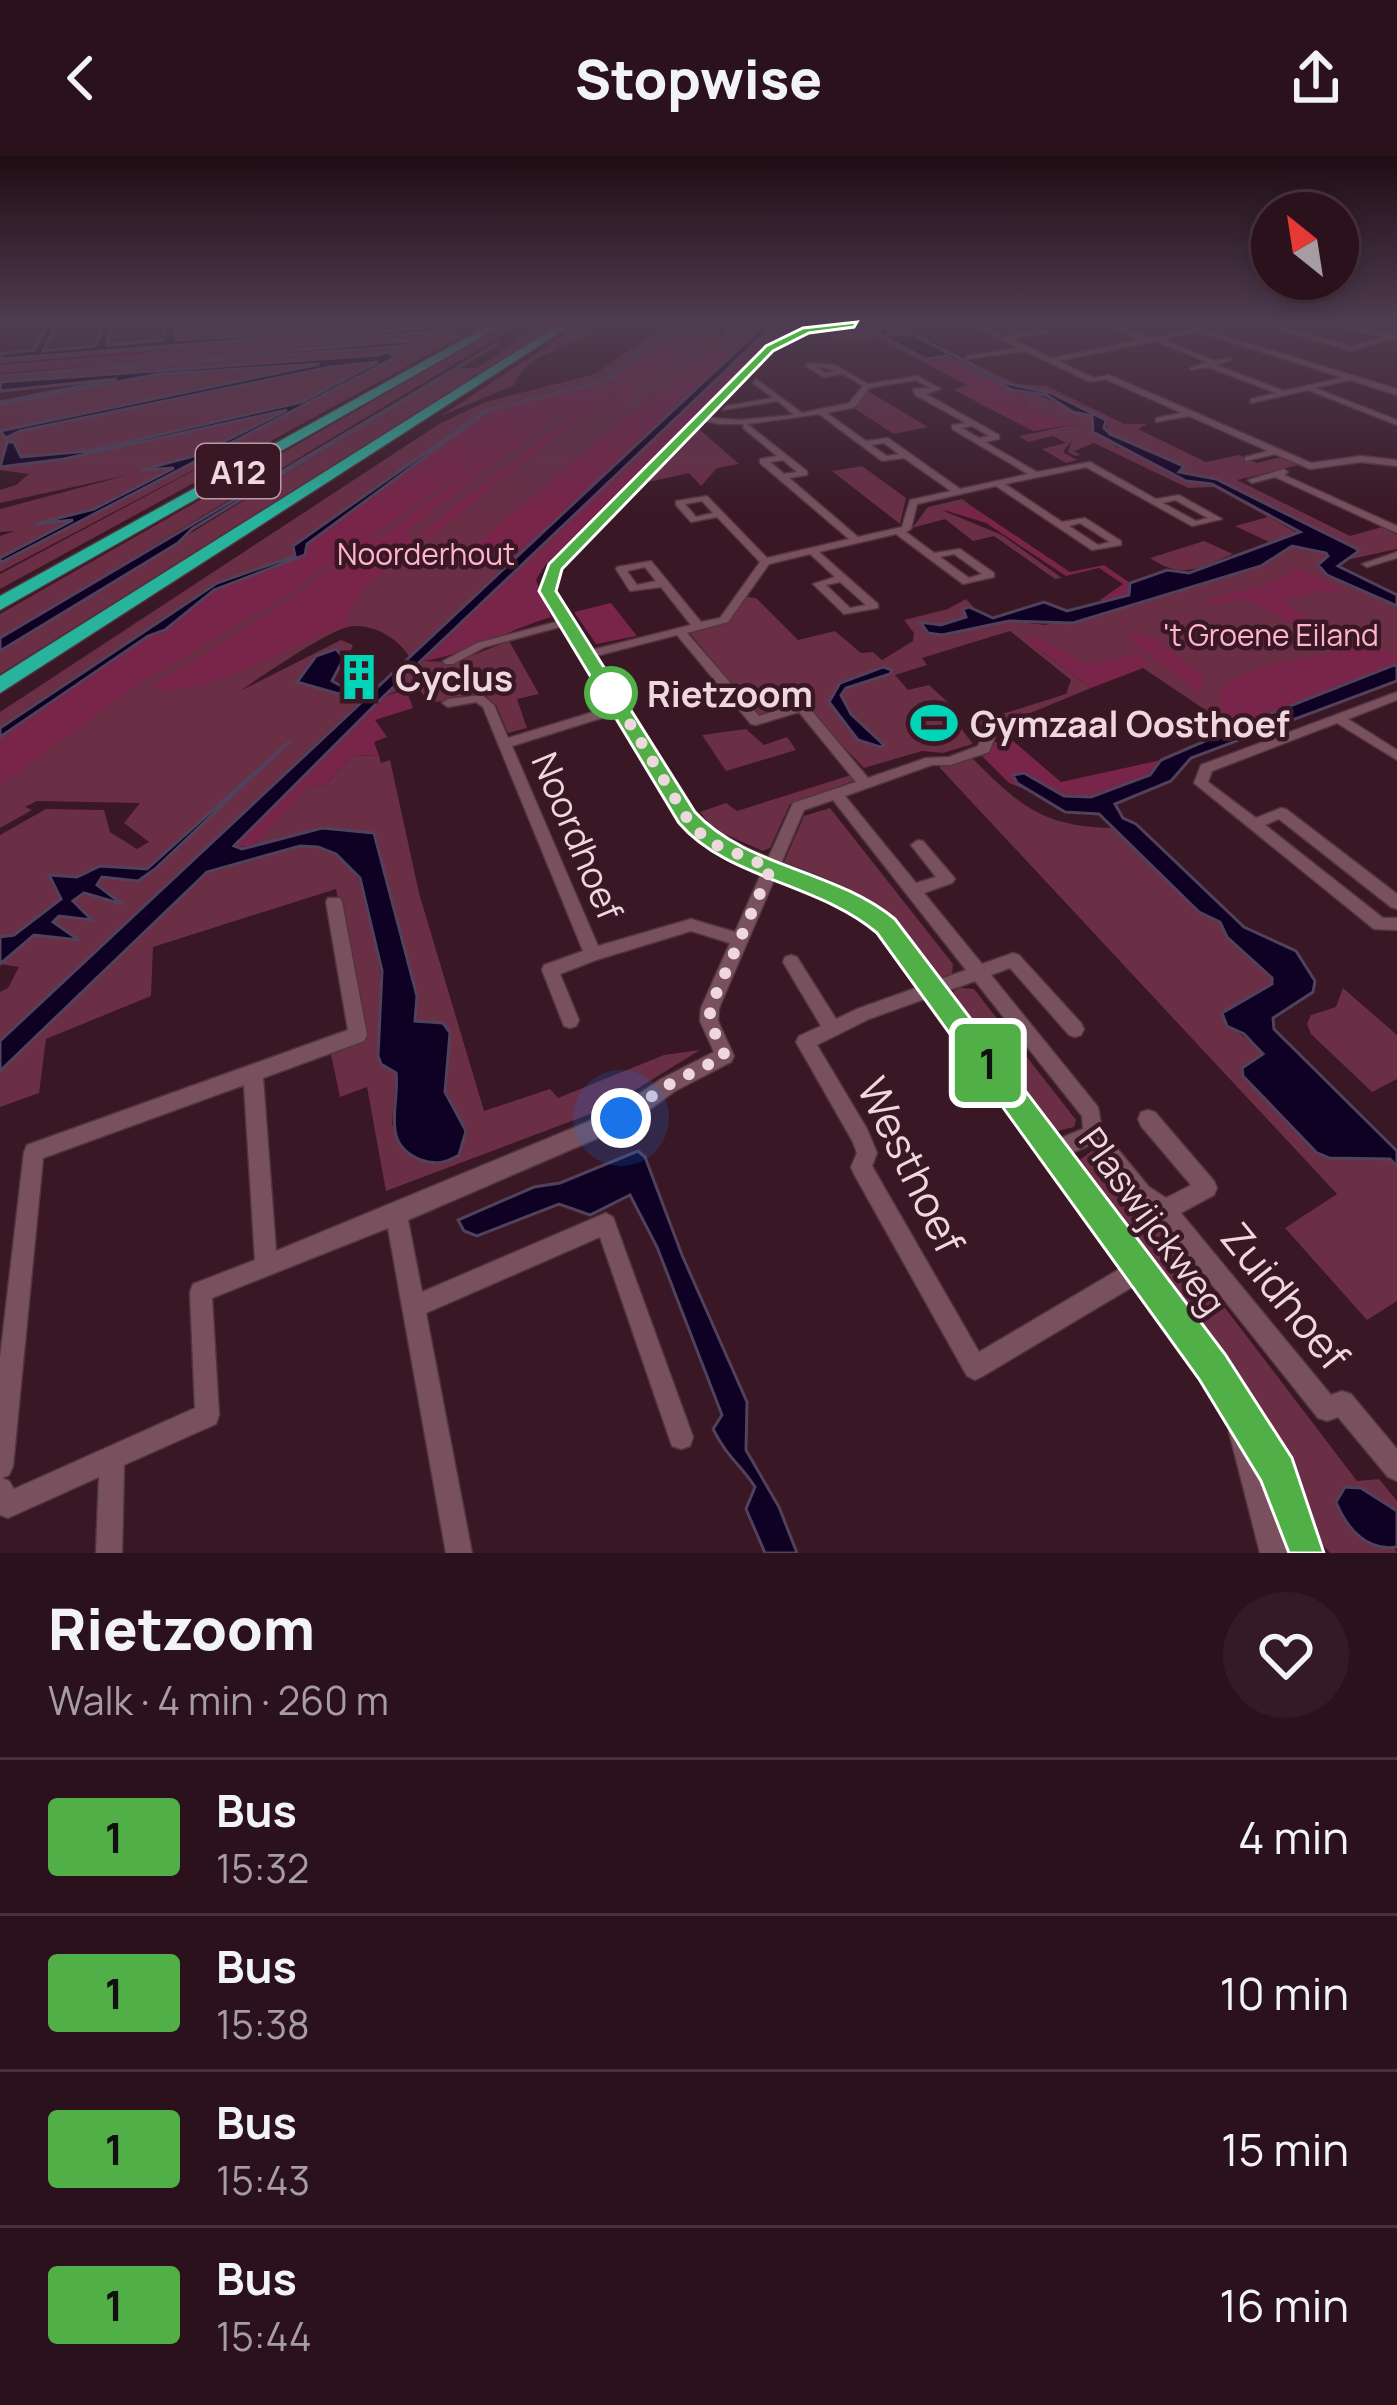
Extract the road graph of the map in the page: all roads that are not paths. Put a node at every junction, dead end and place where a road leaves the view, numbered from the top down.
1 (383, 389) edge
2 (466, 389) edge
3 (730, 389) edge
4 (766, 389) edge
5 (864, 389) edge
6 (912, 389) edge
7 (936, 389) edge
8 (1133, 389) edge
9 (1272, 389) edge
10 (1310, 389) edge
11 (1311, 389) edge
12 (918, 393) junction
13 (1284, 394) junction
14 (779, 399) junction
15 (1254, 401) dead end
16 (726, 408) dead end
17 (820, 412) junction
18 (1189, 414) junction
19 (801, 416) junction
20 (700, 419) junction
21 (1159, 420) dead end
22 (1397, 422) edge
23 (973, 424) junction
24 (746, 426) junction
25 (1374, 428) dead end
26 (978, 441) junction
27 (1276, 451) junction
28 (784, 457) junction
29 (1248, 459) dead end
30 (1397, 463) edge
31 (1310, 466) junction
32 (1276, 474) junction
33 (1035, 475) junction
34 (782, 477) junction
35 (1252, 480) dead end
36 (998, 484) junction
37 (958, 492) junction
38 (1154, 502) junction
39 (720, 514) dead end
40 (1060, 525) junction
41 (1393, 525) edge
42 (898, 531) junction
43 (857, 541) junction
44 (812, 551) junction
45 (1397, 555) edge
46 (933, 556) junction
47 (765, 562) junction
48 (1366, 564) dead end
49 (843, 578) junction
50 (664, 583) dead end
51 (0, 604) edge
52 (567, 622) junction
53 (698, 626) junction
54 (680, 631) junction
55 (588, 654) junction
56 (449, 661) dead end
57 (0, 686) edge
58 (1397, 696) edge
59 (448, 703) dead end
60 (620, 708) junction
61 (1338, 718) junction
62 (988, 737) dead end
63 (503, 744) junction
64 (1397, 756) edge
65 (866, 785) junction
66 (836, 794) junction
67 (1254, 824) junction
68 (918, 845) dead end
69 (771, 868) junction
70 (912, 891) junction
71 (334, 902) dead end
72 (1397, 903) edge
73 (1397, 924) edge
74 (741, 940) junction
75 (593, 954) junction
76 (791, 962) dead end
77 (976, 975) junction
78 (933, 990) junction
79 (570, 1021) dead end
80 (831, 1027) junction
81 (1075, 1029) dead end
82 (253, 1075) junction
83 (1148, 1119) dead end
84 (1093, 1134) junction
85 (1053, 1151) junction
86 (1166, 1210) junction
87 (396, 1214) junction
88 (266, 1265) junction
89 (1141, 1269) junction
90 (415, 1306) junction
91 (1240, 1416) junction
92 (681, 1437) dead end
93 (112, 1461) junction
94 (0, 1466) edge
95 (1397, 1468) edge
96 (0, 1490) edge
97 (110, 1553) edge
98 (458, 1553) edge
99 (1276, 1553) edge
100 (1304, 1553) edge

1 - 51 highway, A12
2 - 57 highway, A12
3 - 20 street, Plaswijckweg
4 - 14 street
5 - 17 street
6 - 12 street
7 - 12 street
8 - 18 street
9 - 13 street
10 - 13 street
11 - 22 street
12 - 23 street
13 - 15 street
14 - 16 street
14 - 19 street
17 - 19 street
17 - 37 street
18 - 21 street
18 - 27 street
19 - 24 street
20 - 24 street
20 - 52 street, Plaswijckweg
22 - 25 street
23 - 26 street
23 - 26 street
24 - 28 street
26 - 33 street
27 - 29 street
27 - 31 street
28 - 34 street
28 - 34 street
30 - 31 street
31 - 32 street
32 - 35 street
32 - 41 street
33 - 36 street
33 - 38 street
34 - 43 street
36 - 37 street
36 - 40 street
37 - 42 street
38 - 38 street
39 - 47 street
40 - 40 street
42 - 43 street
42 - 46 street
43 - 44 street
44 - 47 street
44 - 49 street
45 - 48 street
46 - 46 street
47 - 53 street
49 - 49 street
50 - 53 street
52 - 55 street, Plaswijckweg
52 - 56 street
53 - 54 street
54 - 55 street
54 - 65 street
55 - 60 street, Plaswijckweg
58 - 61 street
59 - 63 street, Noordhoef
60 - 63 street, Noordhoef
60 - 69 street, Plaswijckweg
61 - 64 street
61 - 67 street
62 - 65 street
63 - 75 street, Noordhoef
65 - 66 street
66 - 69 street
66 - 70 street, Zuidhoef
67 - 72 street
67 - 73 street
68 - 70 street
69 - 74 street
69 - 78 street, Plaswijckweg
70 - 77 street, Zuidhoef
71 - 82 street
74 - 75 street, Noordhoef
74 - 87 street
75 - 79 street, Noordhoef
76 - 80 street
77 - 78 street
77 - 81 street
77 - 84 street, Zuidhoef
78 - 80 street
78 - 85 street, Plaswijckweg
80 - 89 street, Westhoef
82 - 88 street
82 - 94 street
83 - 86 street, Zuidhoef
84 - 85 street
84 - 86 street, Zuidhoef
85 - 89 street, Plaswijckweg
86 - 95 street, Zuidhoef
87 - 88 street
87 - 90 street
88 - 93 street
89 - 91 street, Plaswijckweg
90 - 92 street
90 - 98 street
91 - 99 street, Plaswijckweg
91 - 100 street, Plaswijckweg
93 - 96 street
93 - 97 street

